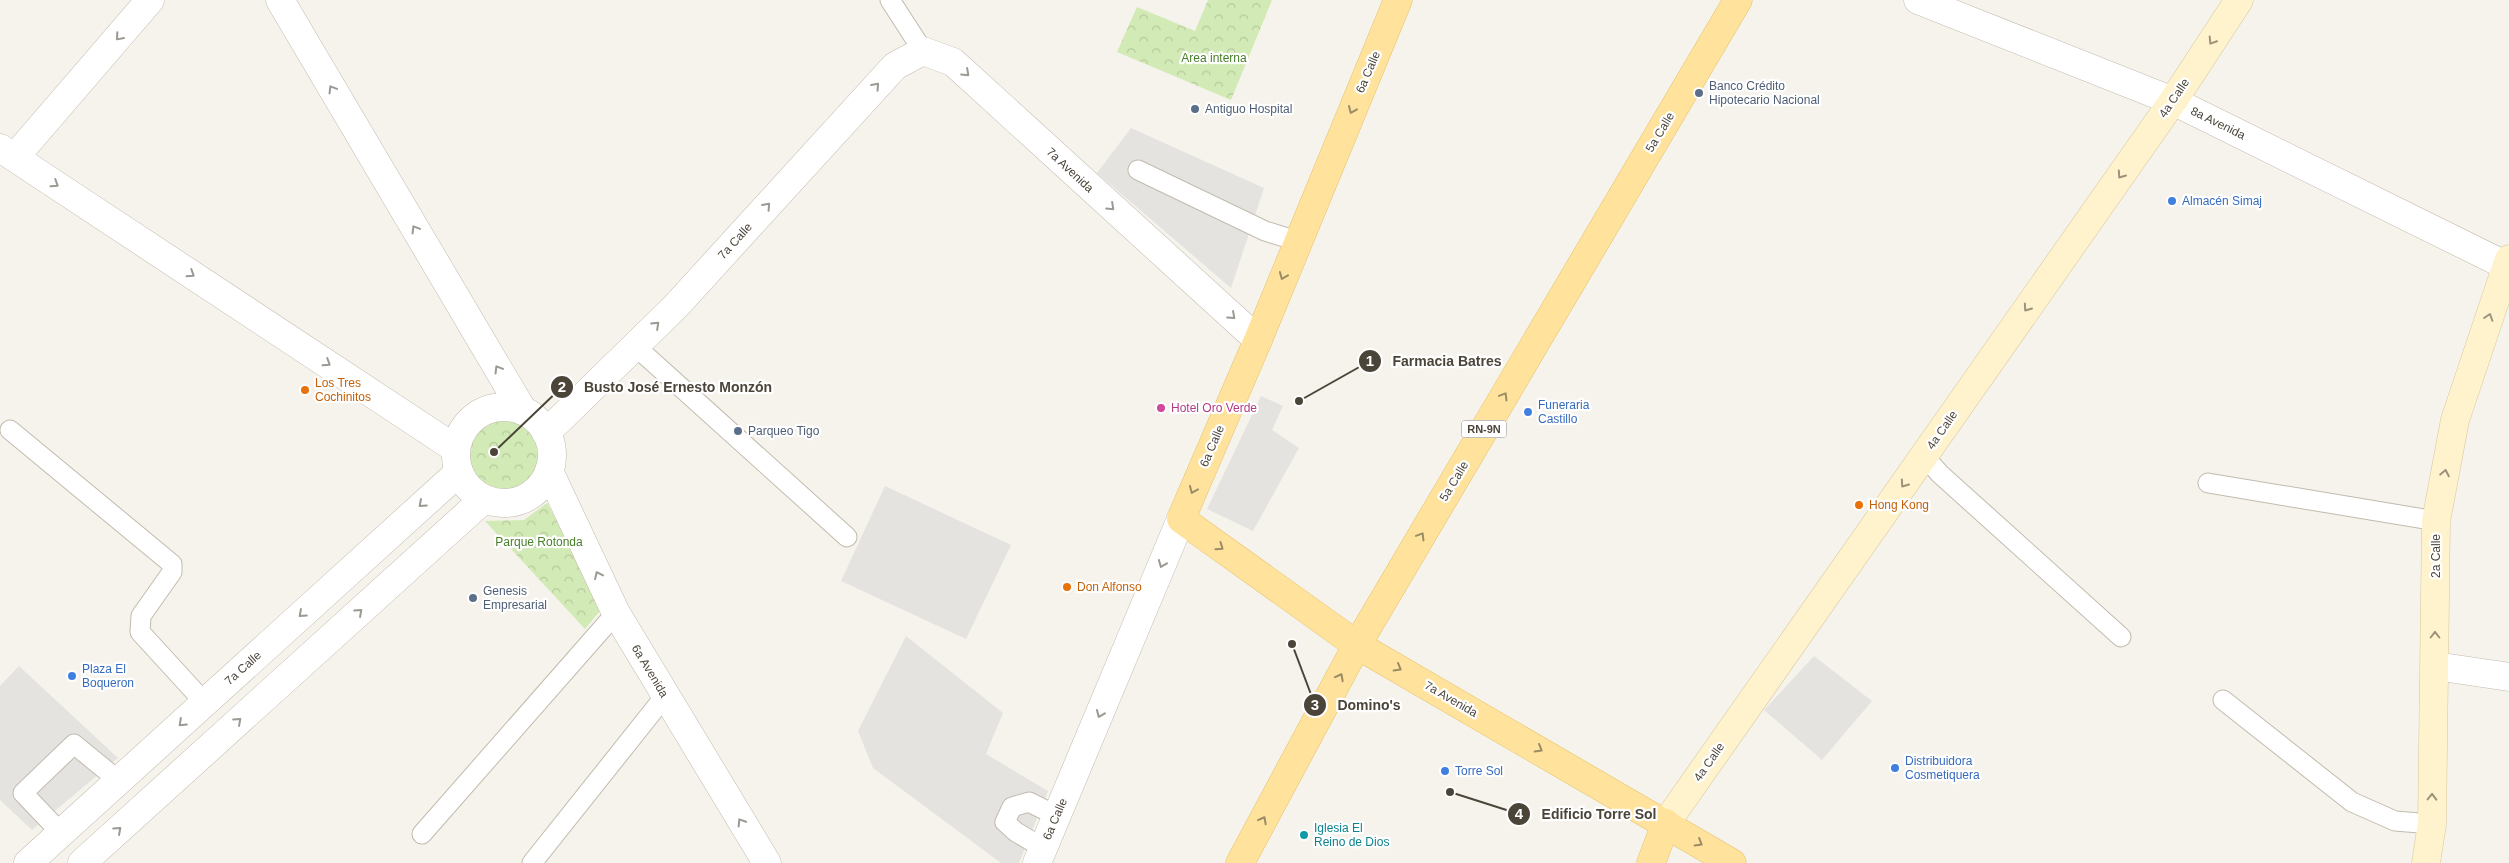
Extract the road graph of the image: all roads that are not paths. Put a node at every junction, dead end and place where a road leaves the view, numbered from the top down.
1 (150, 0) edge
2 (280, 0) edge
3 (890, 0) edge
4 (1398, 0) edge
5 (1738, 0) edge
6 (1918, 0) edge
7 (2239, 0) edge
8 (923, 51) junction
9 (2173, 101) junction
10 (7, 152) edge
11 (1138, 170) dead end
12 (1297, 241) junction
13 (2508, 264) edge
14 (1258, 340) junction
15 (634, 346) junction
16 (523, 411) junction
17 (10, 430) dead end
18 (546, 433) junction
19 (1924, 456) junction
20 (457, 460) junction
21 (549, 471) junction
22 (2208, 483) dead end
23 (484, 499) junction
24 (1180, 519) junction
25 (2436, 520) junction
26 (847, 537) dead end
27 (616, 613) junction
28 (2120, 637) dead end
29 (1357, 645) junction
30 (2435, 666) junction
31 (2509, 677) edge
32 (665, 696) junction
33 (2223, 700) dead end
34 (205, 702) junction
35 (119, 781) junction
36 (1057, 816) junction
37 (1666, 823) junction
38 (2432, 824) junction
39 (62, 834) junction
40 (422, 834) dead end
41 (1040, 856) edge
42 (28, 863) edge
43 (82, 863) edge
44 (532, 863) edge
45 (767, 863) edge
46 (1240, 863) edge
47 (1651, 863) edge
48 (1732, 863) edge
49 (2426, 863) edge

1 -> 10 street
16 -> 2 street
3 - 8 lane
4 -> 12 main road, 6a Calle
29 -> 5 main road, 5a Calle / RN-9N
6 - 9 street, 8a Avenida
7 -> 9 main road, 4a Calle
8 -> 14 street, 7a Avenida
15 -> 8 street, 7a Calle
9 - 13 street, 8a Avenida
9 -> 19 main road, 4a Calle
10 -> 20 street
11 - 12 lane
12 -> 14 main road, 6a Calle
25 -> 13 main road, 2a Calle
14 -> 24 main road, 6a Calle
15 - 18 street, 7a Calle
15 - 26 lane
16 - 18 street
16 - 20 street
17 - 34 lane
18 - 21 street
19 - 28 lane
19 -> 37 main road, 4a Calle
20 - 23 street
20 -> 34 street, 7a Calle
21 - 23 street
27 -> 21 street, 6a Avenida
22 - 25 lane
43 -> 23 street
24 -> 29 main road, 7a Avenida
24 -> 36 street, 6a Calle
30 -> 25 main road, 2a Calle
27 - 32 street, 6a Avenida
27 - 40 lane
29 -> 37 main road, 7a Avenida
46 -> 29 main road, 5a Calle / RN-9N
30 - 31 street
38 -> 30 main road, 2a Calle
32 - 44 lane
45 -> 32 street, 6a Avenida
33 - 38 lane
34 -> 35 street, 7a Calle
35 - 39 street, 7a Calle
35 - 39 lane
36 - 41 street, 6a Calle
36 - 41 lane
37 - 47 main road, 4a Calle
37 -> 48 main road, 7a Avenida
38 - 49 main road, 2a Calle
39 - 42 street, 7a Calle

